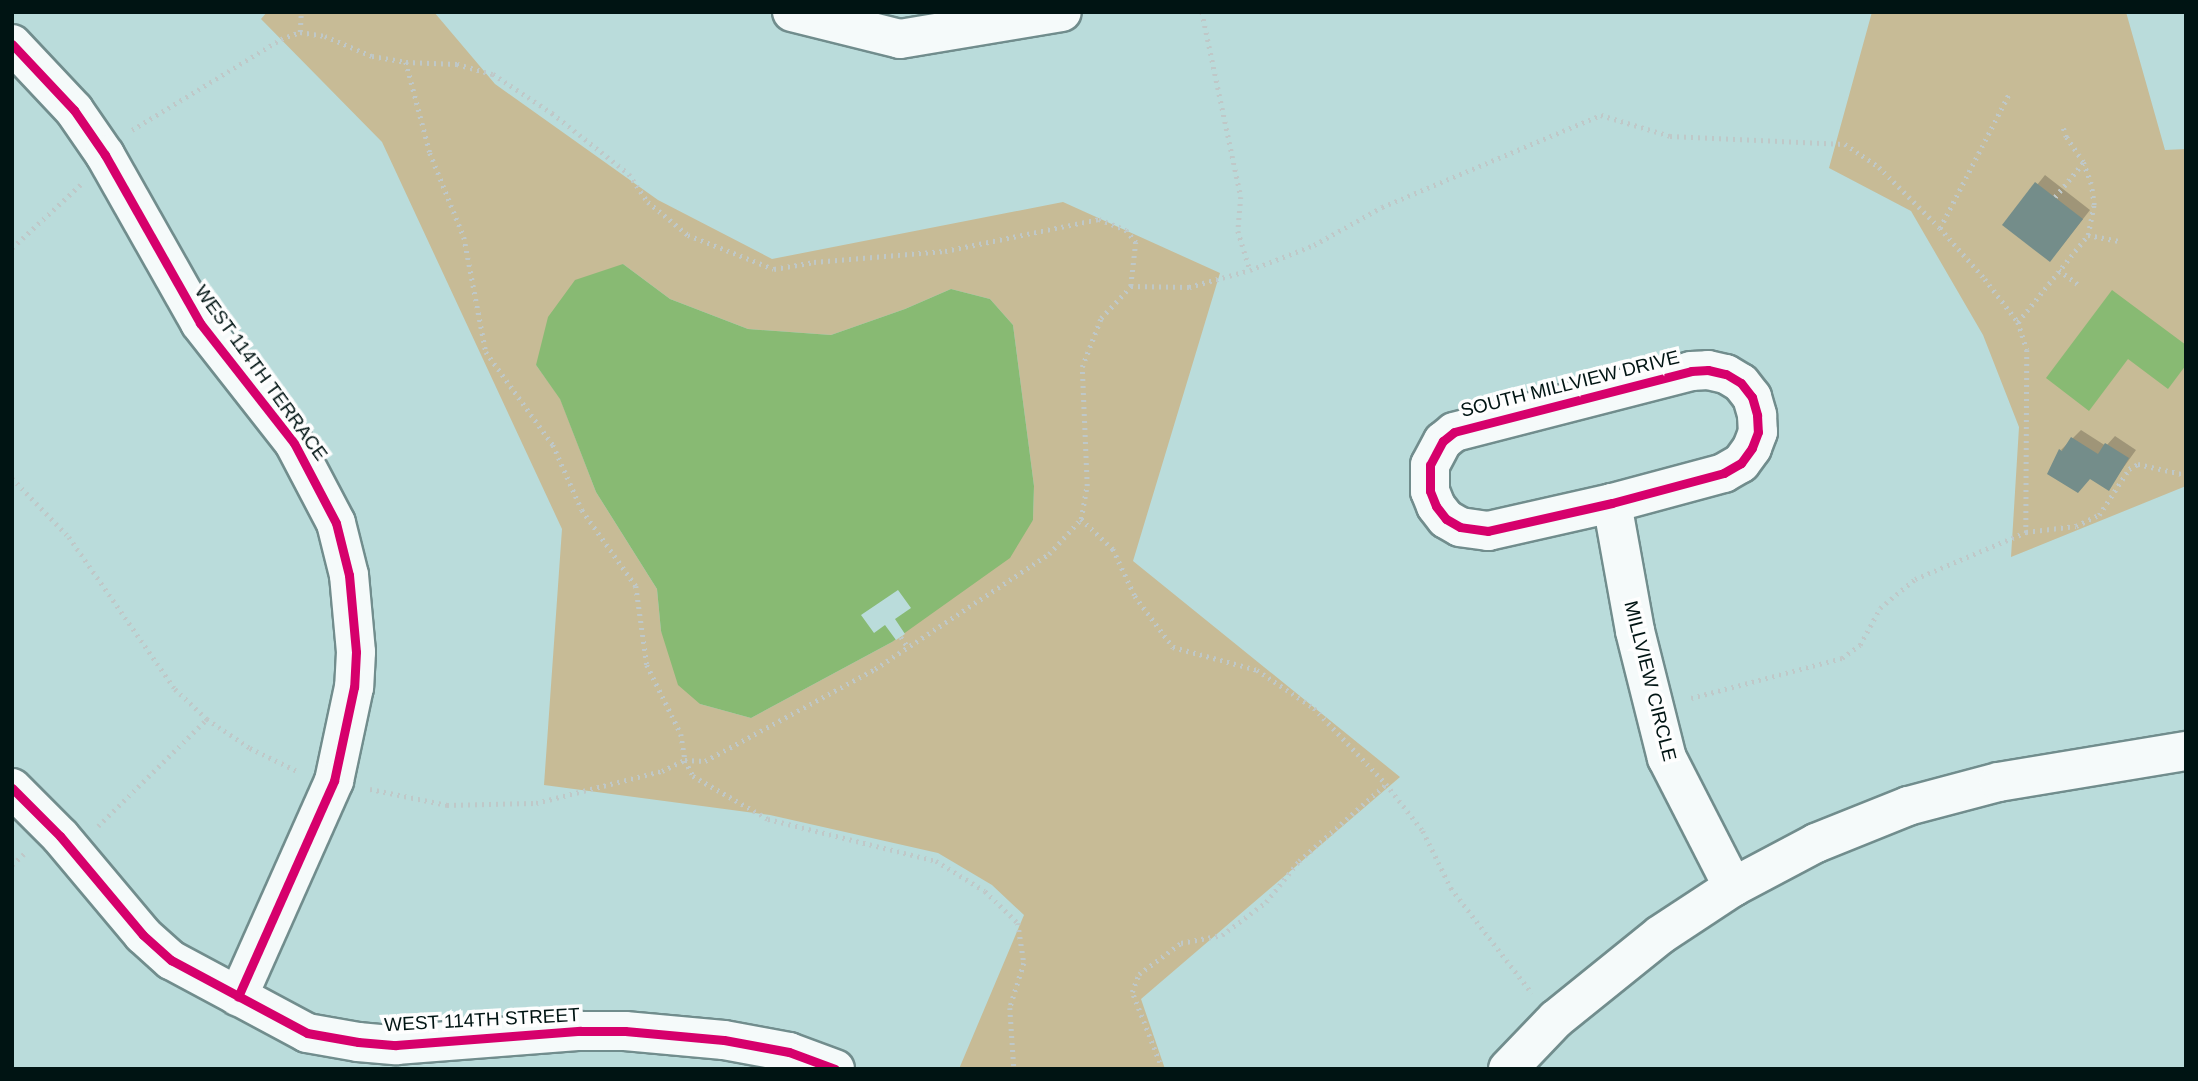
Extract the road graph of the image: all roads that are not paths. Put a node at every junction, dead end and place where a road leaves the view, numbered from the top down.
1 (792, 12) edge
2 (1062, 12) edge
3 (12, 44) edge
4 (1612, 503) junction
5 (2186, 751) edge
6 (12, 788) edge
7 (1733, 887) junction
8 (238, 998) junction
9 (675, 1053) edge
10 (835, 1069) edge
11 (1508, 1069) edge

1 - 2 street
3 - 8 street, WEST 114TH TERRACE
4 - 4 street, SOUTH MILLVIEW DRIVE
4 - 7 street, MILLVIEW CIRCLE
5 - 7 street
6 - 8 street, WEST 114TH STREET
7 - 11 street
8 - 9 street, WEST 114TH STREET
9 - 10 street, WEST 114TH STREET

